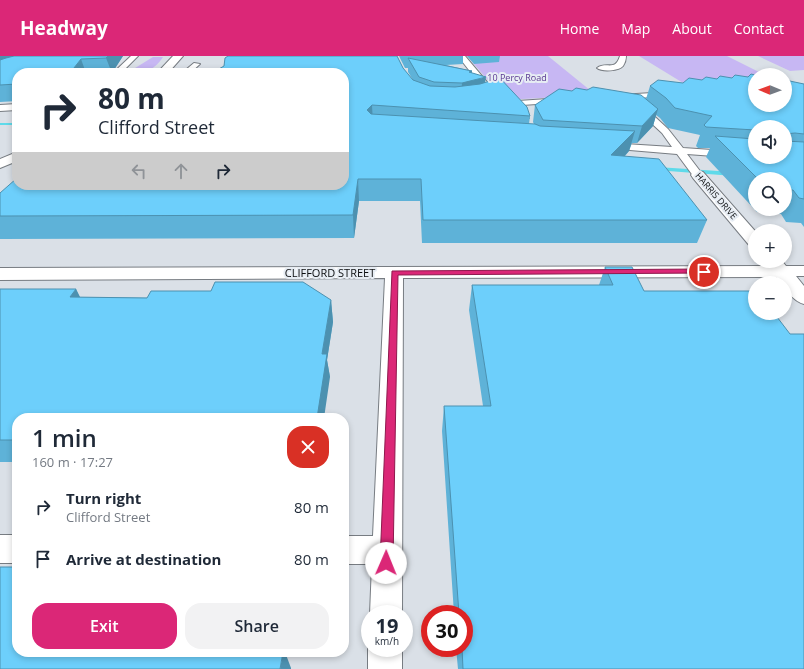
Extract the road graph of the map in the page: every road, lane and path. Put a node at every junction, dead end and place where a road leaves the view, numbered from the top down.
1 (135, 56) edge
2 (178, 56) edge
3 (461, 56) edge
4 (623, 56) edge
5 (196, 64) dead end
6 (122, 68) edge
7 (167, 68) edge
8 (192, 68) edge
9 (601, 68) dead end
10 (679, 93) edge
11 (626, 96) junction
12 (486, 97) edge
13 (610, 97) edge
14 (570, 99) edge
15 (12, 107) edge
16 (0, 108) edge
17 (530, 127) edge
18 (599, 145) edge
19 (678, 150) junction
20 (748, 155) edge
21 (12, 158) edge
22 (0, 164) edge
23 (693, 170) joint
24 (748, 233) edge
25 (748, 267) edge
26 (778, 268) edge
27 (787, 268) edge
28 (804, 271) edge
29 (394, 273) junction
30 (0, 274) edge
31 (804, 298) edge
32 (0, 549) edge
33 (12, 549) edge
34 (349, 550) edge
35 (386, 550) junction
36 (386, 605) edge
37 (385, 657) edge
38 (385, 669) edge

1 - 6 lane
2 - 7 street
3 - 12 lane
4 - 9 lane
5 - 8 lane
10 - 11 lane
11 - 13 lane
11 - 19 lane, HARRIS DRIVE
14 - 17 lane
15 - 16 lane
18 - 19 lane
19 - 20 lane
19 - 23 lane, HARRIS DRIVE
21 - 22 street
23 - 24 street, HARRIS DRIVE
25 - 29 street, CLIFFORD STREET
26 - 31 street
27 - 28 street, CLIFFORD STREET
29 - 30 street, CLIFFORD STREET
29 - 35 street
32 - 33 street
34 - 35 street
35 - 36 street
37 - 38 street

